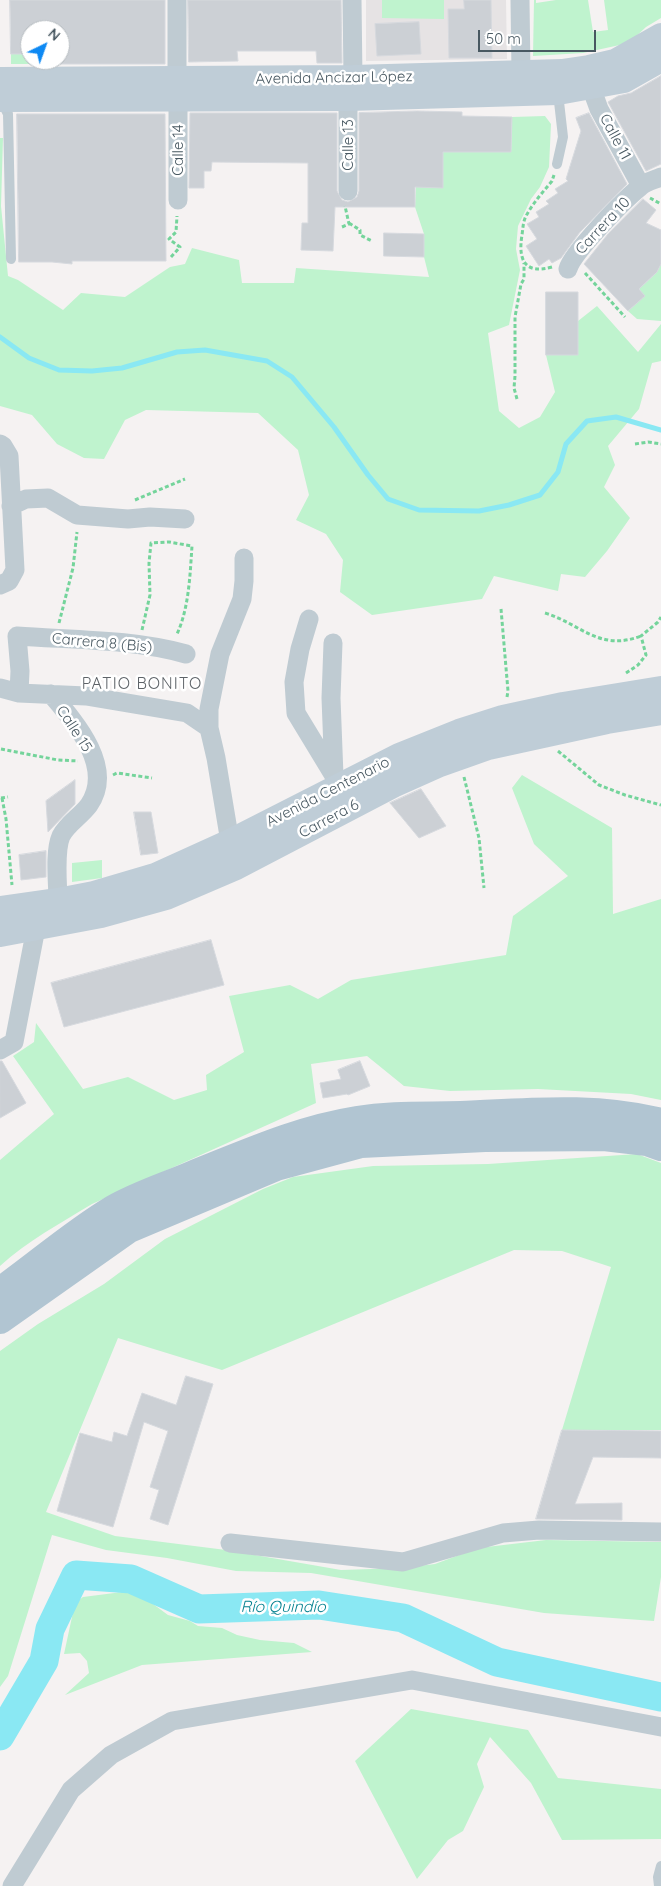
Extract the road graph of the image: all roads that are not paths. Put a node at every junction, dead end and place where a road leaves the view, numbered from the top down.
1 (177, 0) edge
2 (352, 0) edge
3 (520, 0) edge
4 (661, 36) edge
5 (661, 59) edge
6 (521, 73) junction
7 (0, 80) edge
8 (591, 87) junction
9 (350, 88) junction
10 (178, 90) junction
11 (558, 92) junction
12 (0, 99) edge
13 (557, 164) dead end
14 (661, 177) edge
15 (641, 186) junction
16 (348, 191) dead end
17 (178, 200) dead end
18 (11, 259) dead end
19 (568, 269) dead end
20 (0, 444) edge
21 (11, 506) junction
22 (185, 519) dead end
23 (244, 558) dead end
24 (0, 586) edge
25 (309, 619) dead end
26 (334, 643) dead end
27 (178, 652) road end
28 (0, 688) edge
29 (661, 689) edge
30 (18, 693) junction
31 (51, 694) junction
32 (661, 712) edge
33 (210, 728) junction
34 (336, 781) junction
35 (230, 842) junction
36 (0, 909) edge
37 (42, 912) junction
38 (0, 934) edge
39 (7, 1046) edge
40 (661, 1122) edge
41 (661, 1147) edge
42 (0, 1291) edge
43 (0, 1320) edge
44 (661, 1532) edge
45 (230, 1543) dead end
46 (661, 1728) edge
47 (661, 1866) edge
48 (12, 1886) edge
49 (659, 1886) edge

1 - 10 street, Calle 14
2 - 9 street, Calle 13
3 - 6 street
4 - 6 main road, Avenida Ancizar López
5 - 8 main road, Avenida Ancizar López
6 - 9 main road, Avenida Ancizar López
7 - 10 main road, Avenida Ancizar López
8 - 11 main road, Avenida Ancizar López
8 - 15 street, Calle 11
9 - 10 main road, Avenida Ancizar López
9 - 11 main road, Avenida Ancizar López
9 - 16 street, Calle 13
10 - 12 main road, Avenida Ancizar López
10 - 17 street, Calle 14
11 - 13 lane
12 - 18 lane
14 - 15 street
15 - 19 street, Carrera 10
20 - 21 street
21 - 22 street
21 - 24 street
23 - 33 street
25 - 34 street
26 - 34 street
27 - 30 street, Carrera 8 (Bis)
28 - 30 street
29 - 34 main road, Avenida Centenario
30 - 31 street
31 - 33 street
31 - 37 street, Calle 15
32 - 37 main road, Carrera 6
33 - 35 street
34 - 35 main road, Avenida Centenario
35 - 37 main road, Avenida Centenario
36 - 37 main road, Avenida Centenario
37 - 38 main road, Carrera 6
37 - 39 street
40 - 42 main road
41 - 43 main road
44 - 45 street
46 - 48 street
47 - 49 lane

